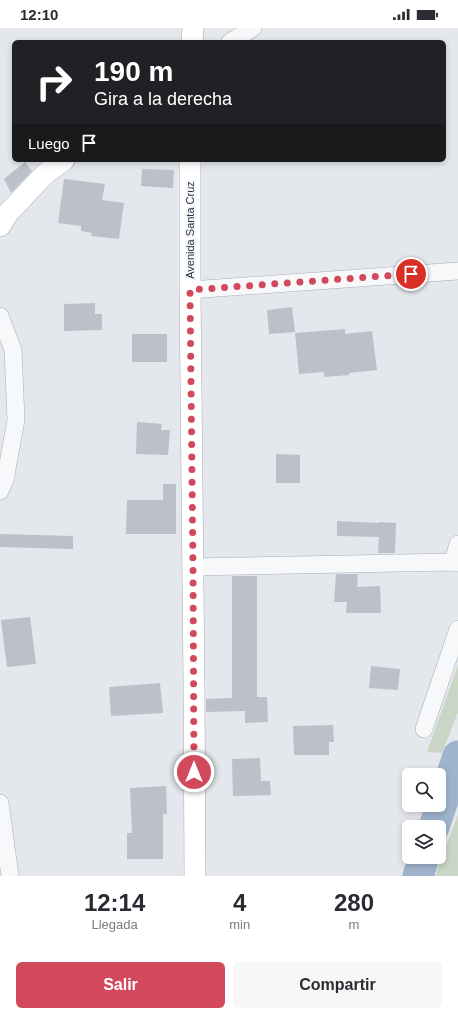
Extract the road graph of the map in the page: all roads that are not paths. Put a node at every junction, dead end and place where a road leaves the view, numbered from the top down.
1 (193, 28) edge
2 (253, 28) edge
3 (192, 40) edge
4 (233, 40) edge
5 (61, 162) edge
6 (190, 162) edge
7 (0, 226) edge
8 (458, 271) edge
9 (190, 290) junction
10 (0, 316) edge
11 (0, 491) edge
12 (458, 544) edge
13 (456, 563) edge
14 (193, 568) junction
15 (458, 629) edge
16 (424, 729) dead end
17 (0, 803) edge
18 (10, 876) edge
19 (195, 876) edge

1 - 3 main road
2 - 4 street
5 - 7 main road
6 - 9 main road, Avenida Santa Cruz
8 - 9 street
9 - 14 main road, Avenida Santa Cruz
10 - 11 street
12 - 13 street
13 - 14 street
14 - 19 main road, Avenida Santa Cruz
15 - 16 street
17 - 18 street

